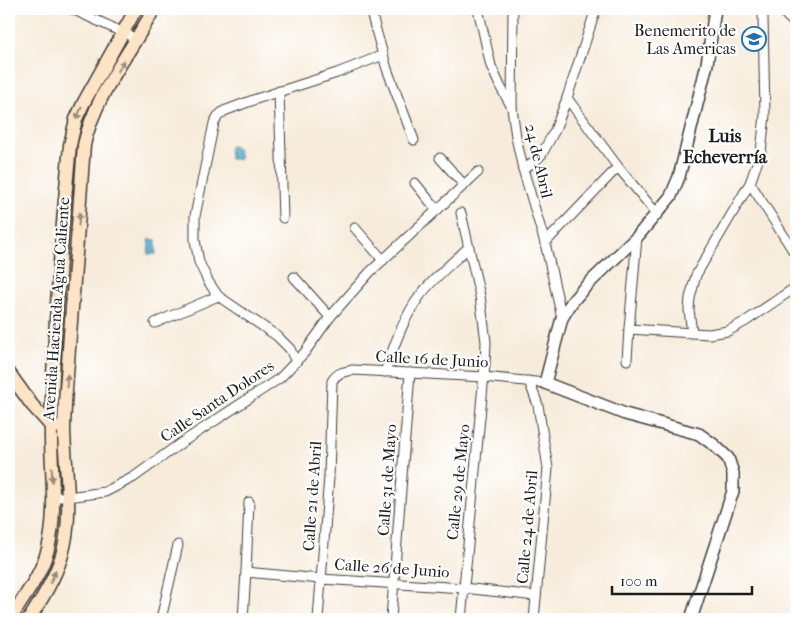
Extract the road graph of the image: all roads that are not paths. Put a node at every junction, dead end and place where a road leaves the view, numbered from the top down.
1 (72, 9) edge
2 (136, 9) edge
3 (154, 9) edge
4 (370, 9) edge
5 (478, 9) edge
6 (513, 9) edge
7 (596, 9) edge
8 (715, 9) edge
9 (764, 9) edge
10 (780, 9) edge
11 (796, 25) edge
12 (123, 33) junction
13 (137, 39) junction
14 (383, 55) junction
15 (278, 92) junction
16 (567, 98) junction
17 (512, 108) junction
18 (414, 140) dead end
19 (440, 158) dead end
20 (618, 166) junction
21 (523, 169) junction
22 (478, 172) dead end
23 (414, 183) dead end
24 (750, 183) junction
25 (464, 185) junction
26 (437, 210) junction
27 (461, 213) dead end
28 (657, 214) junction
29 (283, 218) dead end
30 (355, 228) dead end
31 (637, 237) junction
32 (545, 243) junction
33 (469, 247) junction
34 (796, 255) edge
35 (383, 260) junction
36 (294, 277) dead end
37 (796, 287) edge
38 (218, 296) junction
39 (330, 317) junction
40 (562, 318) junction
41 (155, 323) dead end
42 (628, 329) junction
43 (692, 333) junction
44 (627, 360) dead end
45 (296, 362) junction
46 (385, 372) junction
47 (410, 372) junction
48 (9, 373) edge
49 (335, 376) joint
50 (484, 377) junction
51 (529, 381) junction
52 (545, 383) junction
53 (51, 426) junction
54 (64, 430) junction
55 (52, 497) junction
56 (68, 497) junction
57 (249, 502) dead end
58 (178, 545) dead end
59 (246, 572) junction
60 (321, 579) junction
61 (394, 583) junction
62 (463, 588) junction
63 (536, 596) junction
64 (10, 619) edge
65 (29, 619) edge
66 (161, 619) edge
67 (243, 619) edge
68 (318, 619) edge
69 (391, 619) edge
70 (460, 619) edge
71 (534, 619) edge
72 (691, 619) edge

1 - 12 street
2 - 12 main road, Avenida Hacienda Agua Caliente
3 - 13 main road, Avenida Hacienda Agua Caliente
4 - 14 street
5 - 17 street
6 - 17 street, 24 de Abril
7 - 16 street
8 - 28 street
9 - 24 street
10 - 11 street
12 - 13 street
12 -> 53 main road, Avenida Hacienda Agua Caliente
54 -> 13 main road, Avenida Hacienda Agua Caliente
14 - 15 street, Calle Santa Dolores
14 - 18 street
15 - 29 street
15 - 38 street, Calle Santa Dolores
16 - 20 street
16 - 21 street
17 - 21 street, 24 de Abril
19 - 25 street
20 - 28 street
20 - 32 street
21 - 32 street, 24 de Abril
22 - 25 street
23 - 26 street
24 - 34 street
24 - 43 street
25 - 26 street
26 - 35 street
27 - 33 street, Calle 29 de Mayo
28 - 31 street
30 - 35 street
31 - 40 street
31 - 42 street
32 - 40 street, 24 de Abril
33 - 46 street
33 - 50 street, Calle 29 de Mayo
35 - 39 street
36 - 39 street
37 - 43 street
38 - 41 street
38 - 45 street, Calle Santa Dolores
39 - 45 street
40 - 52 street
42 - 43 street
42 - 44 street
45 - 56 street, Calle Santa Dolores
46 - 47 street, Calle 16 de Junio
46 - 49 street, Calle 16 de Junio
47 - 50 street, Calle 16 de Junio
47 - 61 street, Calle 31 de Mayo
48 - 53 main road
49 - 60 street, Calle 21 de Abril
50 - 51 street, Calle 16 de Junio
50 - 62 street, Calle 29 de Mayo
51 - 52 street, Calle 16 de Junio
51 - 63 street, Calle 24 de Abril
52 - 72 street
53 - 54 main road
53 -> 55 main road, Avenida Hacienda Agua Caliente
54 - 56 main road, Avenida Hacienda Agua Caliente
55 - 56 street, Calle Santa Dolores
55 - 64 main road, Avenida Hacienda Agua Caliente
65 -> 56 main road, Avenida Hacienda Agua Caliente
57 - 59 street
58 - 66 street
59 - 60 street, Calle 26 de Junio
59 - 67 street
60 - 61 street, Calle 26 de Junio
60 - 68 street, Calle 21 de Abril
61 - 62 street, Calle 26 de Junio
61 - 69 street, Calle 31 de Mayo
62 - 63 street, Calle 26 de Junio
62 - 70 street, Calle 29 de Mayo
63 - 71 street, Calle 24 de Abril

